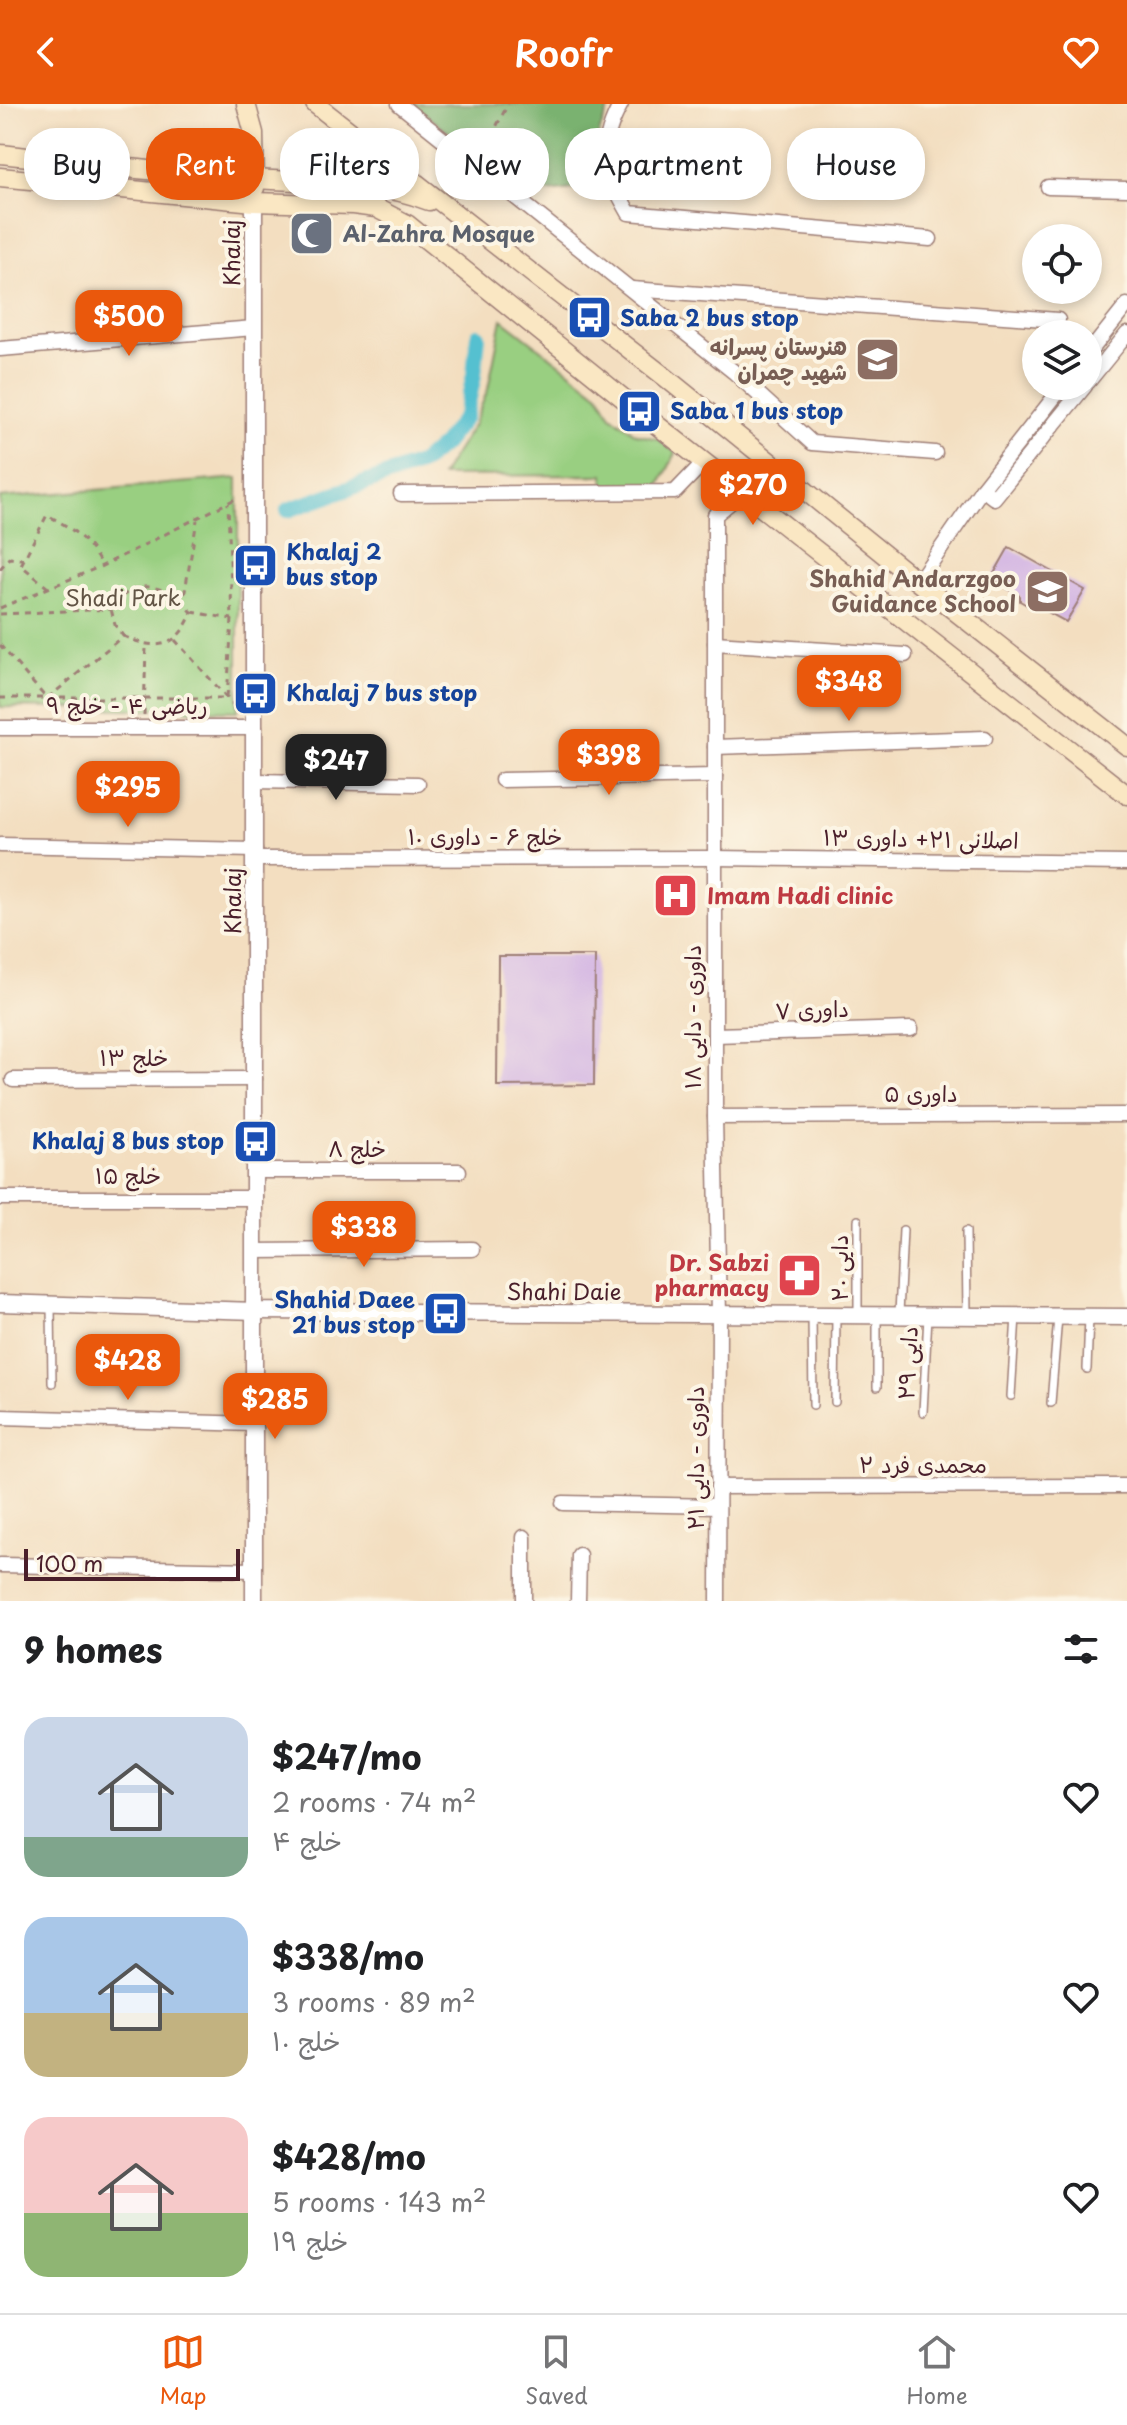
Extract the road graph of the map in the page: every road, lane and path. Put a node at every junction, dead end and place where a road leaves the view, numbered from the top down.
1 (246, 104) edge
2 (315, 104) edge
3 (399, 104) edge
4 (508, 104) edge
5 (621, 104) edge
6 (253, 128) edge
7 (496, 128) edge
8 (435, 133) edge
9 (0, 154) edge
10 (146, 168) edge
11 (0, 177) edge
12 (264, 179) edge
13 (1048, 187) dead end
14 (1127, 189) edge
15 (519, 200) edge
16 (254, 202) junction
17 (447, 207) junction
18 (930, 239) dead end
19 (632, 289) junction
20 (1127, 305) edge
21 (1058, 320) dead end
22 (254, 328) junction
23 (1127, 334) edge
24 (1102, 336) edge
25 (0, 349) edge
26 (1102, 364) edge
27 (1052, 400) edge
28 (1073, 400) edge
29 (935, 453) dead end
30 (704, 462) junction
31 (255, 489) junction
32 (982, 489) junction
33 (743, 492) junction
34 (401, 494) dead end
35 (228, 503) junction
36 (198, 518) junction
37 (24, 560) junction
38 (102, 566) junction
39 (0, 569) edge
40 (918, 582) junction
41 (49, 588) junction
42 (183, 603) junction
43 (111, 609) junction
44 (0, 611) edge
45 (192, 612) junction
46 (232, 619) junction
47 (123, 636) junction
48 (175, 640) junction
49 (715, 643) junction
50 (0, 645) edge
51 (146, 647) junction
52 (905, 655) dead end
53 (0, 698) edge
54 (48, 698) junction
55 (144, 698) junction
56 (227, 698) junction
57 (0, 728) edge
58 (63, 728) junction
59 (145, 728) junction
60 (255, 728) junction
61 (985, 738) dead end
62 (1127, 746) edge
63 (715, 747) junction
64 (715, 776) junction
65 (502, 780) dead end
66 (255, 781) junction
67 (418, 784) dead end
68 (1127, 795) edge
69 (0, 845) edge
70 (255, 855) junction
71 (715, 858) junction
72 (1127, 863) edge
73 (911, 1029) dead end
74 (715, 1035) junction
75 (255, 1079) junction
76 (13, 1080) dead end
77 (1127, 1115) edge
78 (715, 1117) junction
79 (255, 1171) junction
80 (459, 1171) dead end
81 (0, 1198) edge
82 (255, 1198) junction
83 (858, 1220) dead end
84 (903, 1230) dead end
85 (966, 1231) dead end
86 (472, 1249) dead end
87 (255, 1251) junction
88 (0, 1303) edge
89 (51, 1303) junction
90 (256, 1311) junction
91 (719, 1315) junction
92 (812, 1315) junction
93 (836, 1315) junction
94 (858, 1316) junction
95 (877, 1316) junction
96 (898, 1316) junction
97 (928, 1316) junction
98 (967, 1316) junction
99 (1016, 1316) junction
100 (1058, 1317) junction
101 (1089, 1317) junction
102 (1127, 1317) edge
103 (1087, 1369) dead end
104 (52, 1383) dead end
105 (877, 1387) dead end
106 (1011, 1396) dead end
107 (835, 1402) dead end
108 (1051, 1403) dead end
109 (813, 1405) dead end
110 (923, 1412) dead end
111 (0, 1417) edge
112 (255, 1424) junction
113 (1127, 1486) edge
114 (718, 1487) junction
115 (563, 1503) dead end
116 (718, 1506) junction
117 (524, 1537) dead end
118 (579, 1555) dead end
119 (0, 1565) edge
120 (254, 1570) junction
121 (254, 1601) edge
122 (524, 1601) edge
123 (578, 1601) edge
124 (718, 1601) edge

1 - 6 main road
2 - 17 main road
3 - 8 street
4 - 7 path
5 - 18 street
9 - 10 main road
11 - 16 main road
12 - 17 main road
13 - 14 street
15 - 19 street
16 - 22 street, Khalaj
16 - 30 main road
17 - 40 main road
19 - 21 street
19 - 29 street
20 - 24 street
22 - 25 street
22 - 31 street, Khalaj
23 - 26 street
27 - 32 street
28 - 32 street
30 - 33 main road
30 - 34 street
31 - 35 path
31 - 60 street, Khalaj
32 - 40 street
33 - 49 street, داوری - دایی ۱۸
33 - 68 main road
35 - 36 path
35 - 46 path
36 - 38 path
36 - 42 path
37 - 38 path
37 - 39 path
37 - 41 path
38 - 41 path
40 - 62 main road
41 - 44 path
42 - 43 path
42 - 45 path
43 - 44 path
43 - 47 path
45 - 46 path
45 - 48 path
46 - 56 path
47 - 51 path
47 - 54 path
48 - 51 path
48 - 56 path
49 - 52 street
49 - 63 street, داوری - دایی ۱۸
50 - 54 path
51 - 55 path
53 - 54 path
54 - 55 path
54 - 58 path
55 - 56 path
55 - 59 path
56 - 60 path
57 - 58 street, ریاضی ۴ - خلج ۹
58 - 59 street, ریاضی ۴ - خلج ۹
59 - 60 street, ریاضی ۴ - خلج ۹
60 - 66 street, Khalaj
61 - 63 street
63 - 64 street, داوری - دایی ۱۸
64 - 65 street
64 - 71 street, داوری - دایی ۱۸
66 - 67 street
66 - 70 street, Khalaj
69 - 70 street, خلج ۶ - داوری ۱۰
70 - 71 street, خلج ۶ - داوری ۱۰
70 - 75 street, Khalaj
71 - 72 street, اصلانی ۲۱+ داوری ۱۳
71 - 74 street, داوری - دایی ۱۸
73 - 74 street, داوری ۷
74 - 78 street, داوری - دایی ۱۸
75 - 76 street, خلج ۱۳
75 - 79 street, Khalaj
77 - 78 street, داوری ۵
78 - 91 street, داوری - دایی ۱۸
79 - 80 street, خلج ۸
79 - 82 street, Khalaj
81 - 82 street, خلج ۱۵
82 - 87 street, Khalaj
83 - 94 lane, دایی ۲۰
84 - 96 lane
85 - 98 lane
86 - 87 street
87 - 90 street, Khalaj
88 - 89 street, Shahi Daie
89 - 90 street, Shahi Daie
89 - 104 lane
90 - 91 street, Shahi Daie
90 - 112 street, Khalaj
91 - 92 street, Shahi Daie
91 - 114 street, داوری - دایی ۲۱
92 - 93 street, Shahi Daie
92 - 109 lane
93 - 94 street, Shahi Daie
93 - 107 lane
94 - 95 street, Shahi Daie
95 - 96 street, Shahi Daie
95 - 105 lane
96 - 97 street, Shahi Daie
97 - 98 street, Shahi Daie
97 - 110 lane, دایی ۲۹
98 - 99 street, Shahi Daie
99 - 100 street, Shahi Daie
99 - 106 lane
100 - 101 street, Shahi Daie
100 - 108 lane
101 - 102 street, Shahi Daie
101 - 103 lane
111 - 112 street
112 - 120 street, Khalaj
113 - 114 street, محمدی فرد ۲
114 - 116 street, داوری - دایی ۲۱
115 - 116 street
116 - 124 street, داوری - دایی ۲۱
117 - 122 street
118 - 123 street
119 - 120 street
120 - 121 street, Khalaj

